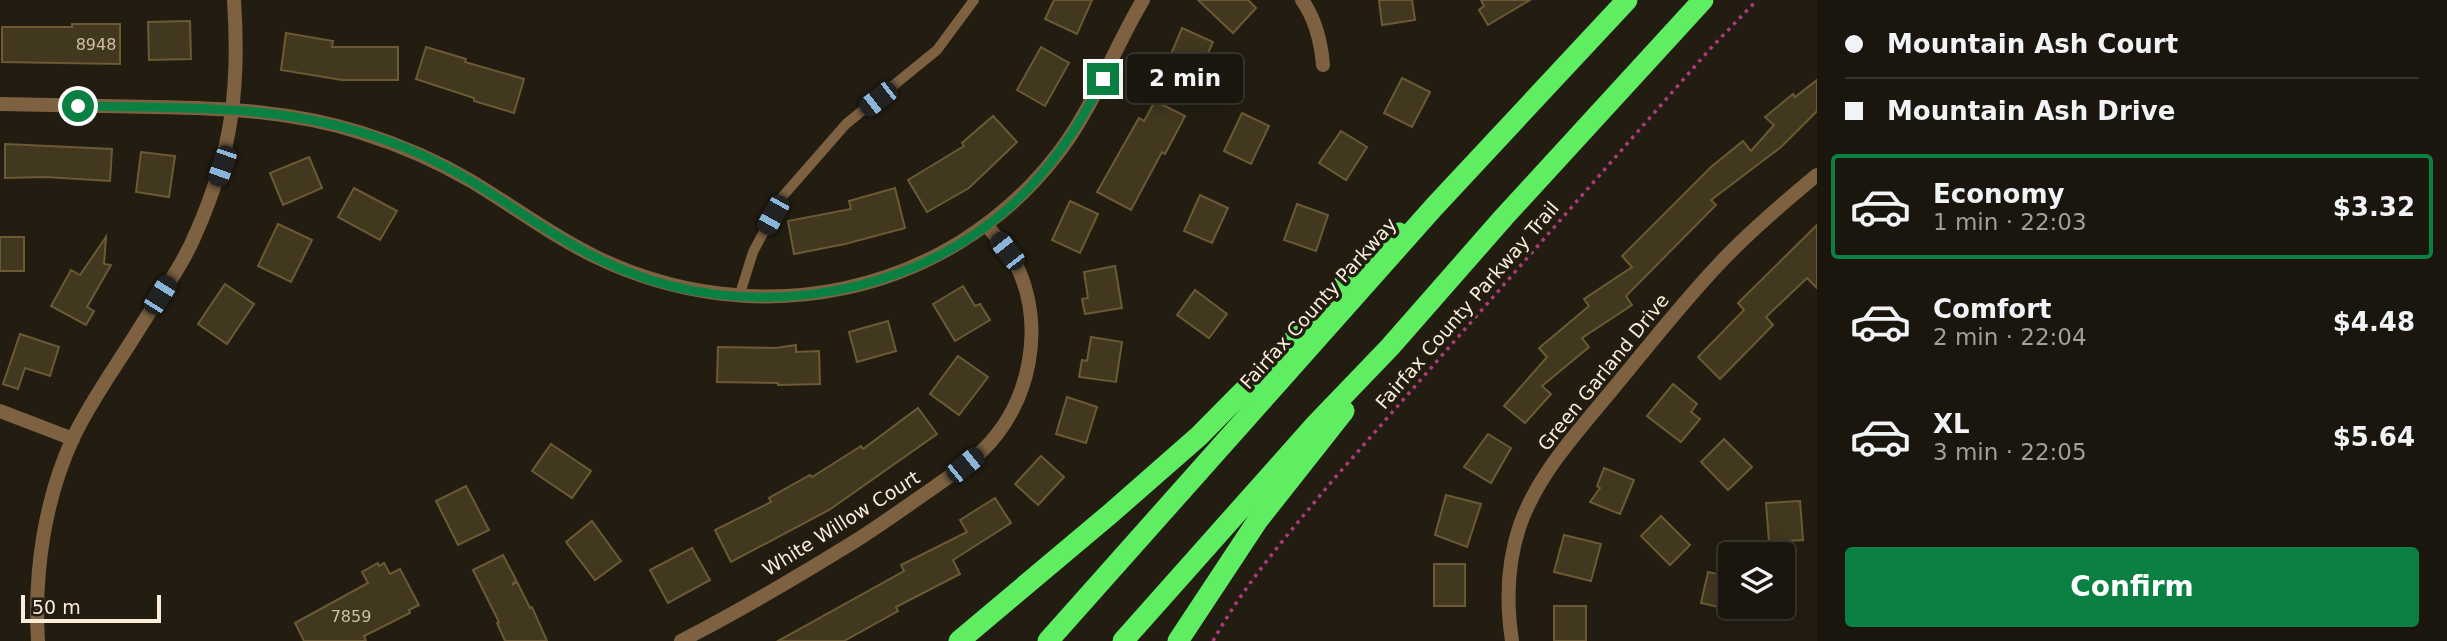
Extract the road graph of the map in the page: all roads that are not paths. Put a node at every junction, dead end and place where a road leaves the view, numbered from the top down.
1 (234, 0) edge
2 (974, 0) edge
3 (1143, 0) edge
4 (1302, 0) edge
5 (1627, 0) edge
6 (1703, 0) edge
7 (1323, 65) dead end
8 (0, 104) edge
9 (234, 108) junction
10 (1817, 175) edge
11 (1434, 207) junction
12 (987, 226) junction
13 (739, 297) junction
14 (1390, 347) junction
15 (0, 411) edge
16 (73, 439) junction
17 (38, 641) edge
18 (681, 641) edge
19 (958, 641) edge
20 (1048, 641) edge
21 (1124, 641) edge
22 (1178, 641) edge
23 (1512, 641) edge

1 - 9 street
2 - 13 lane
3 - 12 street
4 - 7 street
5 - 11 highway, Fairfax County Parkway
6 - 14 highway
8 - 9 street
9 - 13 street
9 - 16 street
10 - 23 street, Green Garland Drive
11 - 19 highway
11 - 20 highway, Fairfax County Parkway
12 - 13 street
12 - 18 street, White Willow Court
14 - 21 highway
14 - 22 highway
15 - 16 street
16 - 17 street

